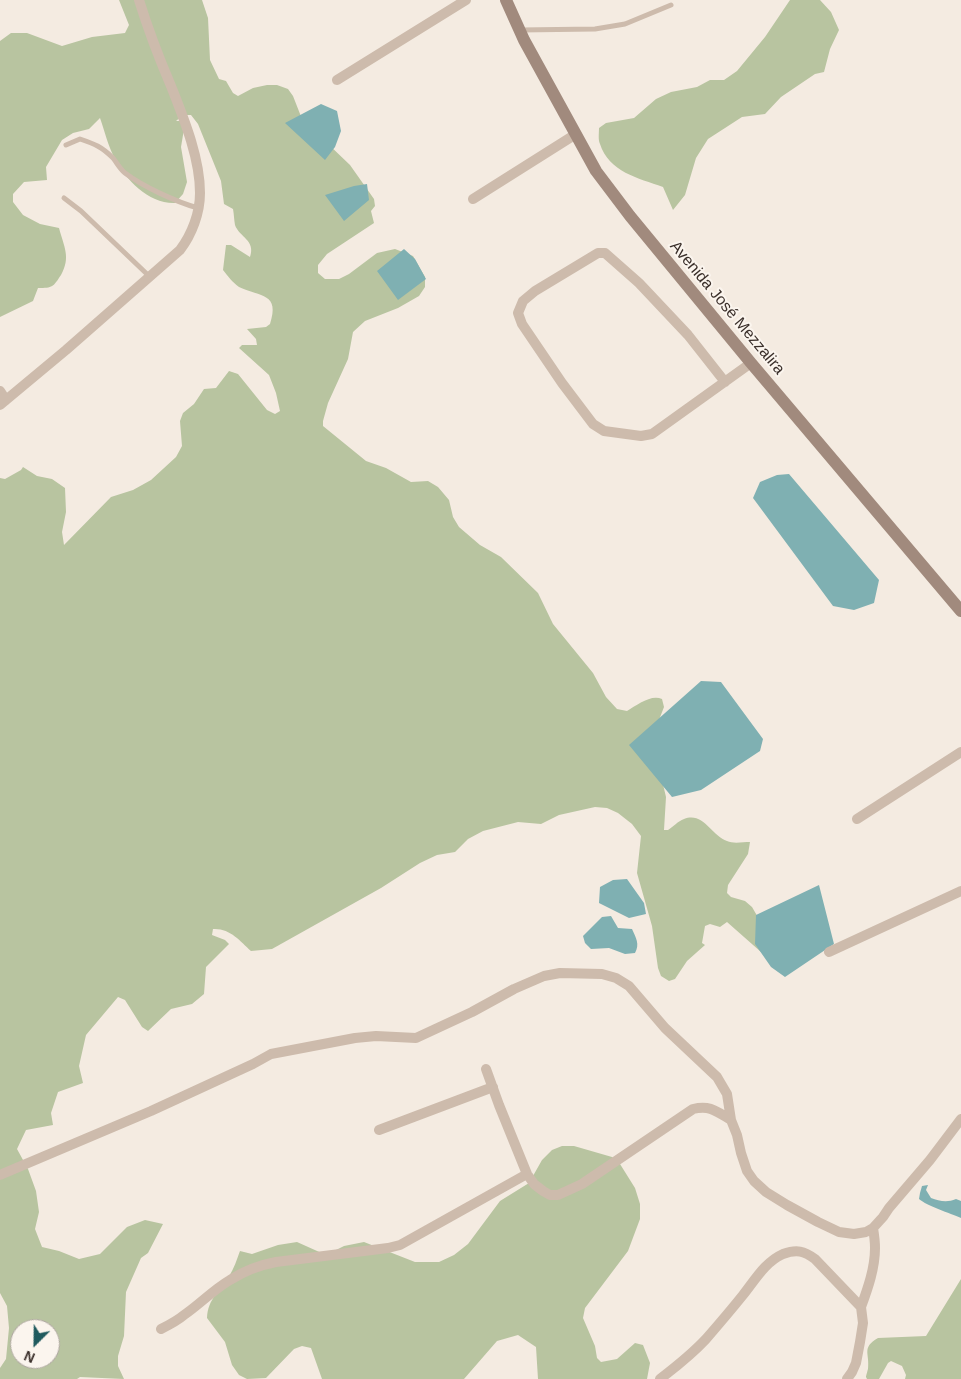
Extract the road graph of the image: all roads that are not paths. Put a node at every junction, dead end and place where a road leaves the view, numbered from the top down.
1 (139, 0) edge
2 (466, 0) edge
3 (506, 0) edge
4 (671, 5) dead end
5 (520, 30) junction
6 (337, 80) dead end
7 (576, 134) junction
8 (66, 145) dead end
9 (64, 198) dead end
10 (472, 198) dead end
11 (198, 208) junction
12 (149, 276) junction
13 (751, 363) junction
14 (725, 382) junction
15 (0, 390) edge
16 (3, 402) edge
17 (961, 611) edge
18 (961, 752) edge
19 (857, 819) dead end
20 (961, 891) edge
21 (829, 952) dead end
22 (486, 1068) dead end
23 (493, 1087) junction
24 (731, 1120) junction
25 (961, 1120) edge
26 (379, 1130) dead end
27 (527, 1174) junction
28 (0, 1175) edge
29 (873, 1228) junction
30 (861, 1307) junction
31 (161, 1329) dead end
32 (660, 1379) edge
33 (847, 1379) edge

1 - 11 street
2 - 6 street
3 - 5 main road, Avenida José Mezzalira
4 - 5 lane
5 - 7 main road, Avenida José Mezzalira
7 - 10 street
7 - 13 main road, Avenida José Mezzalira
8 - 11 lane
9 - 12 lane
11 - 12 street
12 - 16 street
13 - 14 street
13 - 17 main road, Avenida José Mezzalira
14 - 14 street
15 - 16 street
18 - 19 street
20 - 21 street
22 - 23 street
23 - 26 street
23 - 27 street
24 - 27 street
24 - 28 street
24 - 29 street
25 - 29 street
27 - 31 street
29 - 30 street
30 - 32 street
30 - 33 street

